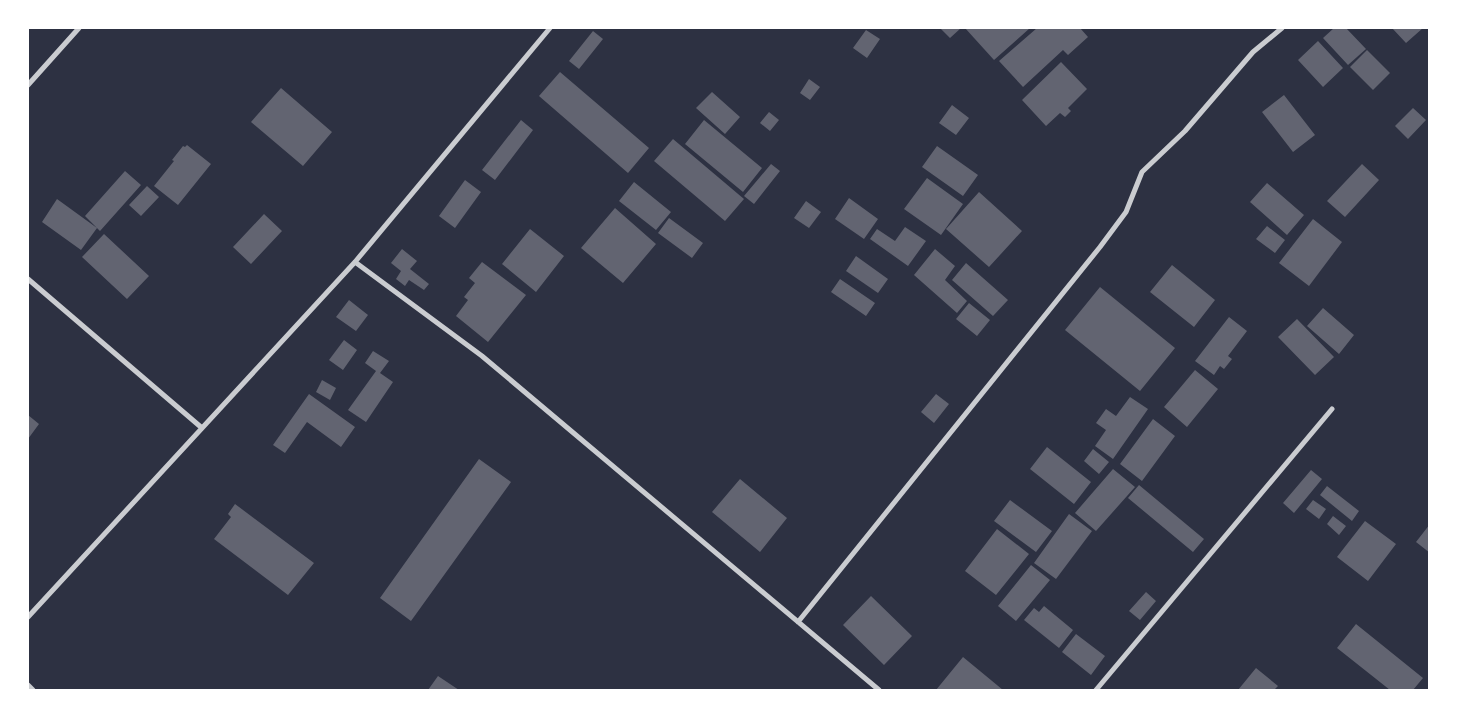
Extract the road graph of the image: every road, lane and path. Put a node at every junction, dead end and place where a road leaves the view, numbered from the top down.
1 (79, 28) edge
2 (550, 28) edge
3 (1282, 28) edge
4 (28, 85) edge
5 (355, 262) junction
6 (28, 279) edge
7 (1332, 409) dead end
8 (202, 428) junction
9 (28, 617) edge
10 (798, 622) junction
11 (28, 685) edge
12 (33, 690) edge
13 (878, 690) edge
14 (1096, 690) edge

1 - 4 street
2 - 5 street
3 - 10 street
5 - 8 street
5 - 10 street
6 - 8 street
7 - 14 street
8 - 9 street
10 - 13 street
11 - 12 street

